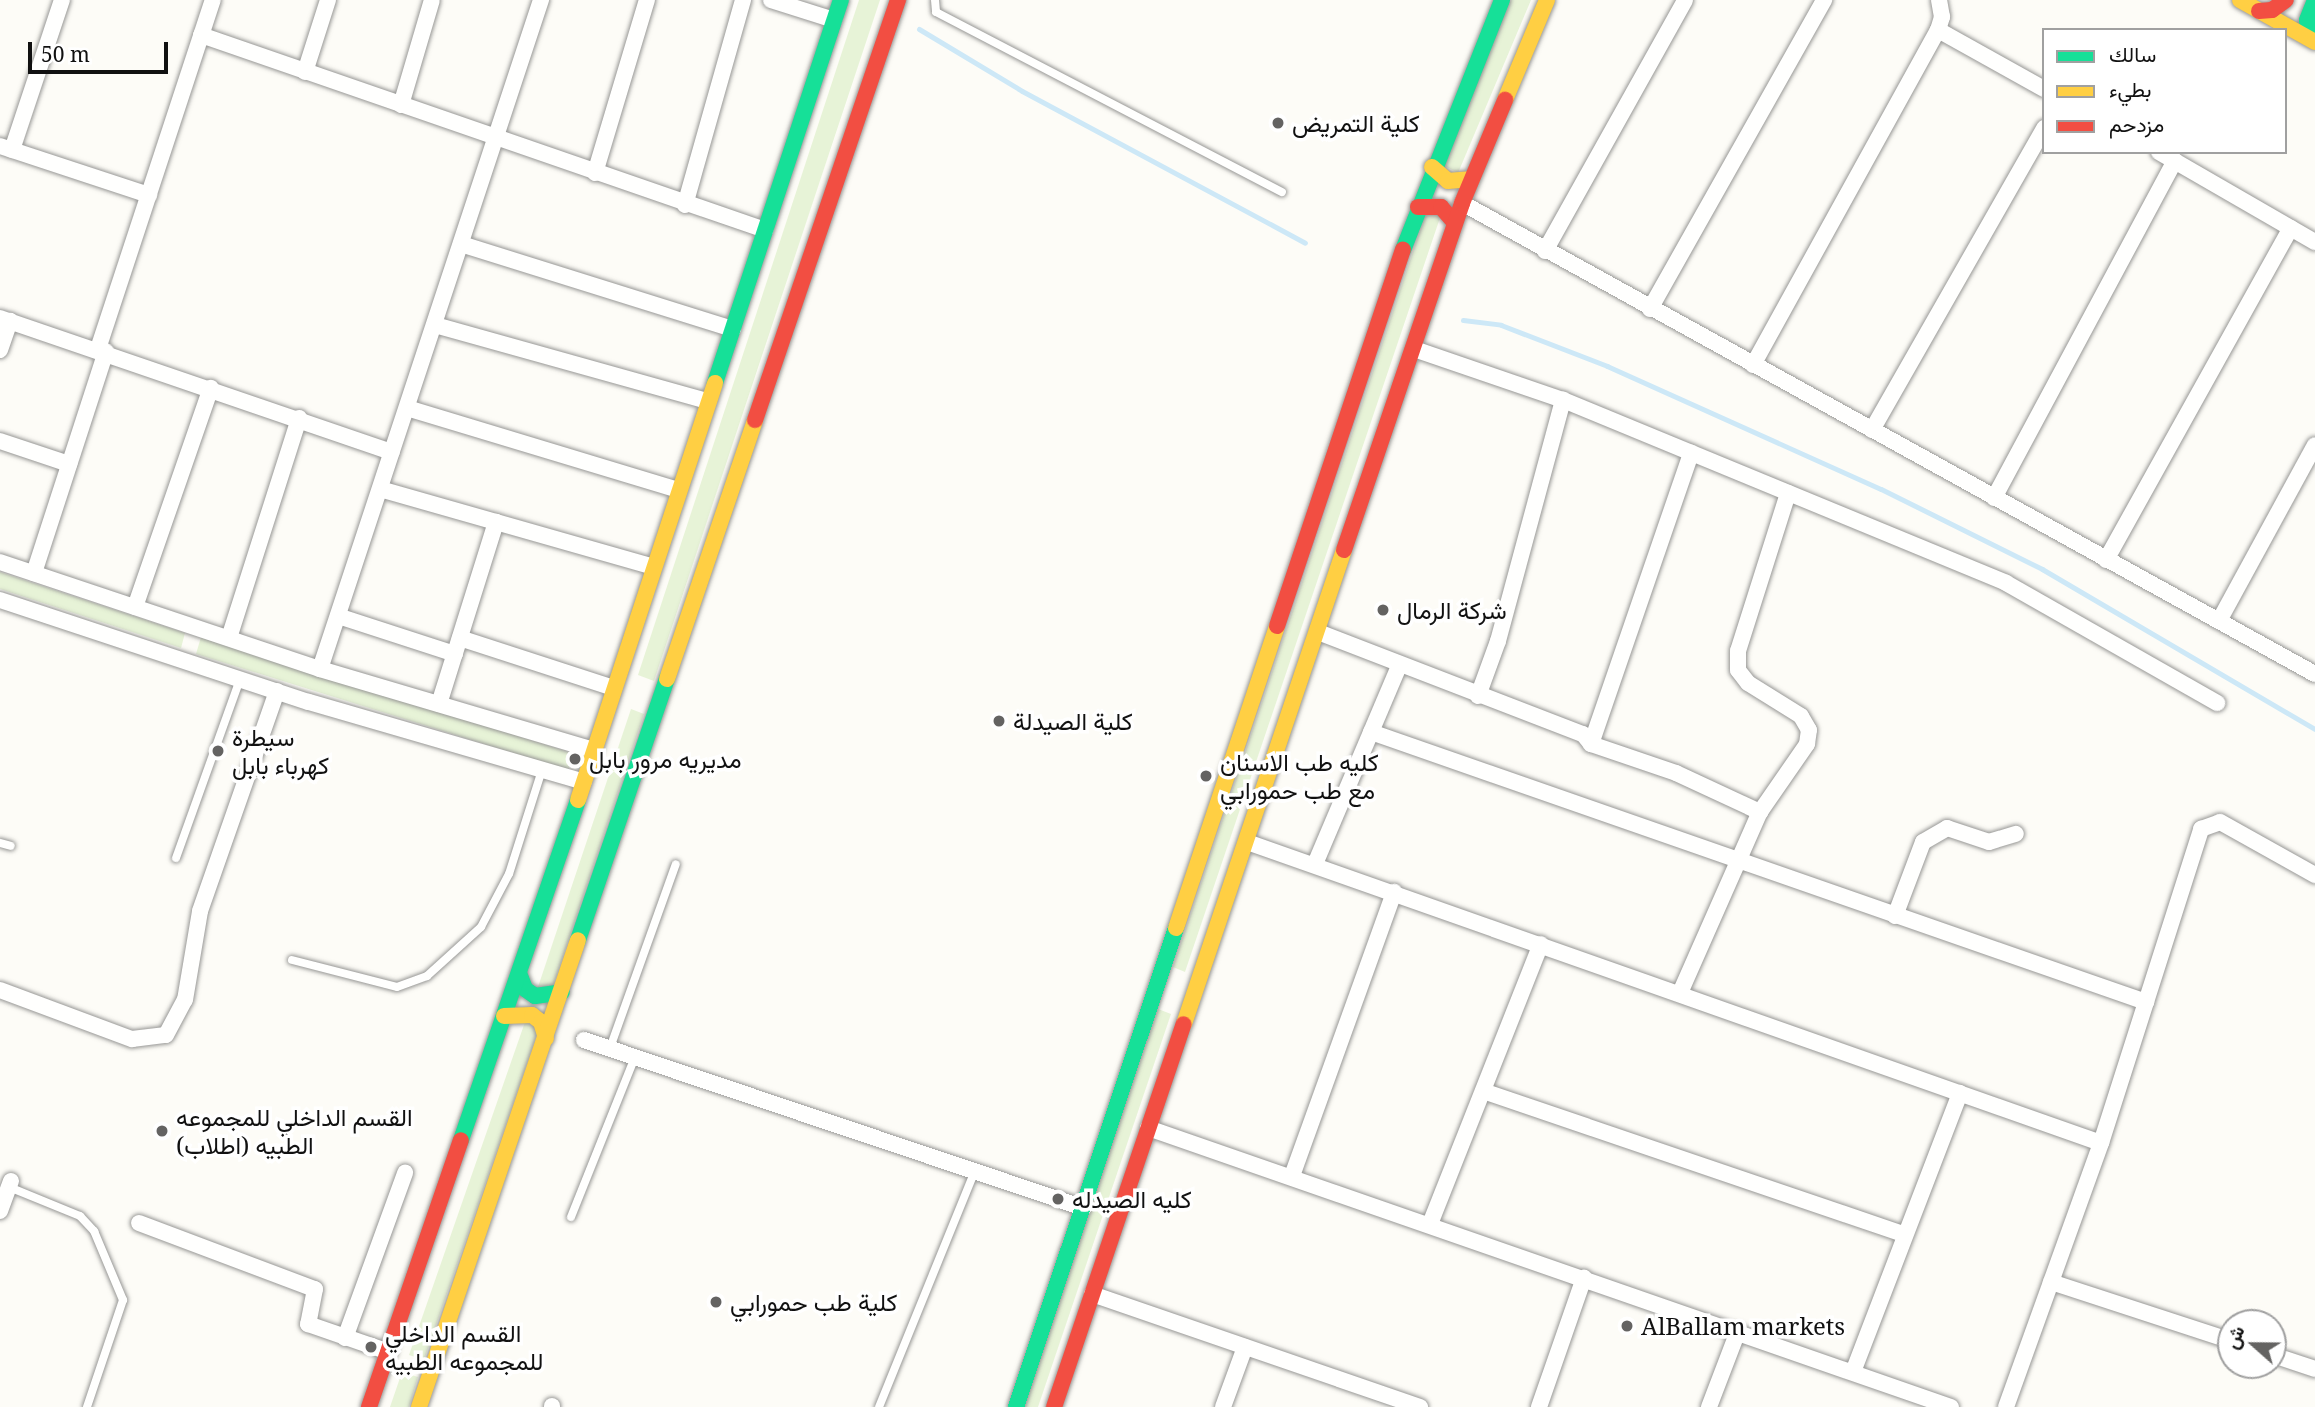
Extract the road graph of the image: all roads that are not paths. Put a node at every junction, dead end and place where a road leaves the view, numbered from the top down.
1 (62, 0) edge
2 (213, 0) edge
3 (328, 0) edge
4 (432, 0) edge
5 (541, 0) edge
6 (648, 0) edge
7 (743, 0) edge
8 (771, 0) edge
9 (841, 0) edge
10 (886, 0) edge
11 (898, 0) edge
12 (935, 0) edge
13 (1502, 0) edge
14 (1547, 0) edge
15 (1685, 0) edge
16 (1824, 0) edge
17 (1939, 0) edge
18 (2240, 0) edge
19 (2286, 0) edge
20 (2315, 0) edge
21 (2259, 11) junction
22 (891, 19) junction
23 (834, 20) junction
24 (1938, 30) junction
25 (201, 35) junction
26 (2313, 40) edge
27 (305, 72) junction
28 (2042, 88) edge
29 (401, 105) junction
30 (2042, 132) edge
31 (496, 139) junction
32 (6, 148) edge
33 (2163, 154) edge
34 (2175, 161) junction
35 (1433, 167) junction
36 (595, 173) junction
37 (1472, 179) junction
38 (1282, 192) dead end
39 (149, 195) junction
40 (1462, 203) junction
41 (685, 205) junction
42 (1418, 206) junction
43 (1455, 223) junction
44 (2291, 228) junction
45 (765, 230) junction
46 (2315, 242) edge
47 (461, 244) junction
48 (1545, 251) junction
49 (1650, 309) junction
50 (5, 319) edge
51 (435, 324) junction
52 (733, 329) junction
53 (1414, 349) junction
54 (0, 350) edge
55 (102, 350) junction
56 (1753, 365) junction
57 (211, 388) junction
58 (1563, 400) junction
59 (708, 401) junction
60 (407, 408) junction
61 (299, 418) junction
62 (1872, 430) junction
63 (0, 441) edge
64 (2315, 445) edge
65 (392, 452) junction
66 (1691, 453) junction
67 (69, 464) junction
68 (380, 489) junction
69 (678, 489) junction
70 (1788, 493) junction
71 (1994, 498) junction
72 (496, 522) junction
73 (2106, 560) junction
74 (0, 562) edge
75 (653, 567) junction
76 (34, 573) junction
77 (1, 604) edge
78 (135, 607) junction
79 (338, 616) junction
80 (2219, 621) junction
81 (1318, 632) junction
82 (229, 638) junction
83 (457, 646) junction
84 (1400, 664) junction
85 (320, 669) junction
86 (2315, 674) edge
87 (240, 679) junction
88 (614, 688) junction
89 (276, 691) junction
90 (1478, 696) junction
91 (2217, 703) dead end
92 (439, 704) junction
93 (1371, 732) junction
94 (1591, 744) junction
95 (594, 750) junction
96 (542, 770) junction
97 (584, 782) junction
98 (1760, 812) junction
99 (2016, 834) dead end
100 (1247, 842) junction
101 (0, 843) edge
102 (11, 846) dead end
103 (176, 858) dead end
104 (1737, 860) junction
105 (676, 863) dead end
106 (1315, 864) junction
107 (2315, 875) edge
108 (1394, 892) junction
109 (1895, 916) junction
110 (1541, 944) junction
111 (292, 960) dead end
112 (1167, 967) junction
113 (519, 973) junction
114 (1199, 981) junction
115 (0, 990) edge
116 (562, 992) junction
117 (1680, 993) junction
118 (2146, 1002) junction
119 (1165, 1004) junction
120 (504, 1016) junction
121 (1186, 1018) junction
122 (546, 1038) junction
123 (584, 1040) dead end
124 (610, 1048) junction
125 (635, 1057) junction
126 (1483, 1091) junction
127 (1960, 1093) junction
128 (1148, 1128) junction
129 (2101, 1143) junction
130 (975, 1171) junction
131 (405, 1173) dead end
132 (1292, 1176) junction
133 (10, 1184) joint
134 (1084, 1208) junction
135 (0, 1211) edge
136 (571, 1217) dead end
137 (139, 1223) dead end
138 (1430, 1224) junction
139 (1905, 1235) junction
140 (1584, 1279) junction
141 (2051, 1282) junction
142 (1092, 1294) junction
143 (1738, 1331) junction
144 (2217, 1336) edge
145 (345, 1338) junction
146 (1245, 1347) junction
147 (388, 1352) junction
148 (2287, 1359) edge
149 (2315, 1368) edge
150 (1853, 1372) junction
151 (87, 1407) edge
152 (369, 1407) edge
153 (419, 1407) edge
154 (879, 1407) edge
155 (1016, 1407) edge
156 (1054, 1407) edge
157 (1223, 1407) edge
158 (1420, 1407) edge
159 (1539, 1407) edge
160 (1709, 1407) edge
161 (1951, 1407) edge
162 (2006, 1407) edge

1 - 32 street
2 - 25 street
3 - 27 street
4 - 29 street
5 - 31 street
6 - 36 street
7 - 41 street
8 - 23 street
9 - 23 main road
10 - 22 main road
11 - 22 main road
12 - 38 lane
13 - 35 main road
14 - 37 main road
15 - 48 street
16 - 49 street
17 - 24 street
18 - 21 main road
19 - 21 main road
20 - 26 main road
21 - 26 main road
22 - 116 main road
23 - 45 main road
24 - 28 street
24 - 56 street
25 - 27 street
25 - 39 street
27 - 29 street
29 - 31 street
30 - 62 street
31 - 36 street
31 - 47 street
32 - 39 street
33 - 34 street
34 - 44 street
34 - 71 street
35 - 37 main road
35 - 42 main road
36 - 41 street
37 - 40 main road
39 - 55 street
40 - 43 main road
40 - 48 street
41 - 45 street
42 - 43 main road
42 - 112 main road
43 - 53 main road
44 - 46 street
44 - 73 street
45 - 52 main road
47 - 51 street
47 - 52 street
48 - 49 street
49 - 56 street
50 - 54 street
50 - 55 street
51 - 59 street
51 - 60 street
52 - 59 main road
53 - 58 street
53 - 81 main road
55 - 57 street
55 - 67 street
56 - 62 street
57 - 61 street
57 - 78 street
58 - 66 street
58 - 90 street
59 - 69 main road
60 - 65 street
60 - 69 street
61 - 65 street
61 - 82 street
62 - 71 street
63 - 67 street
64 - 80 street
65 - 68 street
66 - 70 street
66 - 94 street
67 - 76 street
68 - 72 street
68 - 79 street
69 - 75 main road
70 - 91 street
70 - 98 street
71 - 73 street
72 - 75 street
72 - 83 street
73 - 80 street
74 - 76 street
75 - 88 main road
76 - 78 street
77 - 87 street
78 - 82 street
79 - 83 street
79 - 85 street
80 - 86 street
81 - 84 street
81 - 100 main road
82 - 85 street
83 - 88 street
83 - 92 street
84 - 90 street
84 - 93 street
85 - 92 street
87 - 89 street
87 - 103 lane
88 - 95 main road
89 - 96 street
89 - 115 street
90 - 94 street
92 - 95 street
93 - 104 street
93 - 106 street
94 - 98 street
95 - 97 main road
96 - 97 street
96 - 111 lane
97 - 113 main road
98 - 104 street
99 - 109 street
100 - 106 street
100 - 114 main road
101 - 102 lane
104 - 109 street
104 - 117 street
105 - 124 lane
106 - 108 street
107 - 118 street
108 - 110 street
108 - 132 street
109 - 118 street
110 - 117 street
110 - 126 street
112 - 114 main road
112 - 119 main road
113 - 116 main road
113 - 120 main road
114 - 121 main road
116 - 122 main road
117 - 127 street
118 - 129 street
119 - 121 main road
119 - 134 main road
120 - 122 main road
120 - 147 main road
121 - 128 main road
122 - 153 main road
123 - 124 street
124 - 125 street
125 - 130 street
125 - 136 lane
126 - 138 street
126 - 139 street
127 - 129 street
127 - 139 street
128 - 132 street
128 - 142 main road
129 - 141 street
130 - 134 street
130 - 154 lane
131 - 145 street
132 - 138 street
133 - 135 street
133 - 151 lane
134 - 155 main road
137 - 145 street
138 - 140 street
139 - 150 street
140 - 143 street
140 - 159 street
141 - 144 street
141 - 162 street
142 - 146 street
142 - 156 main road
143 - 150 street
143 - 160 street
145 - 147 street
146 - 157 street
146 - 158 street
147 - 152 main road
148 - 149 street
150 - 161 street

